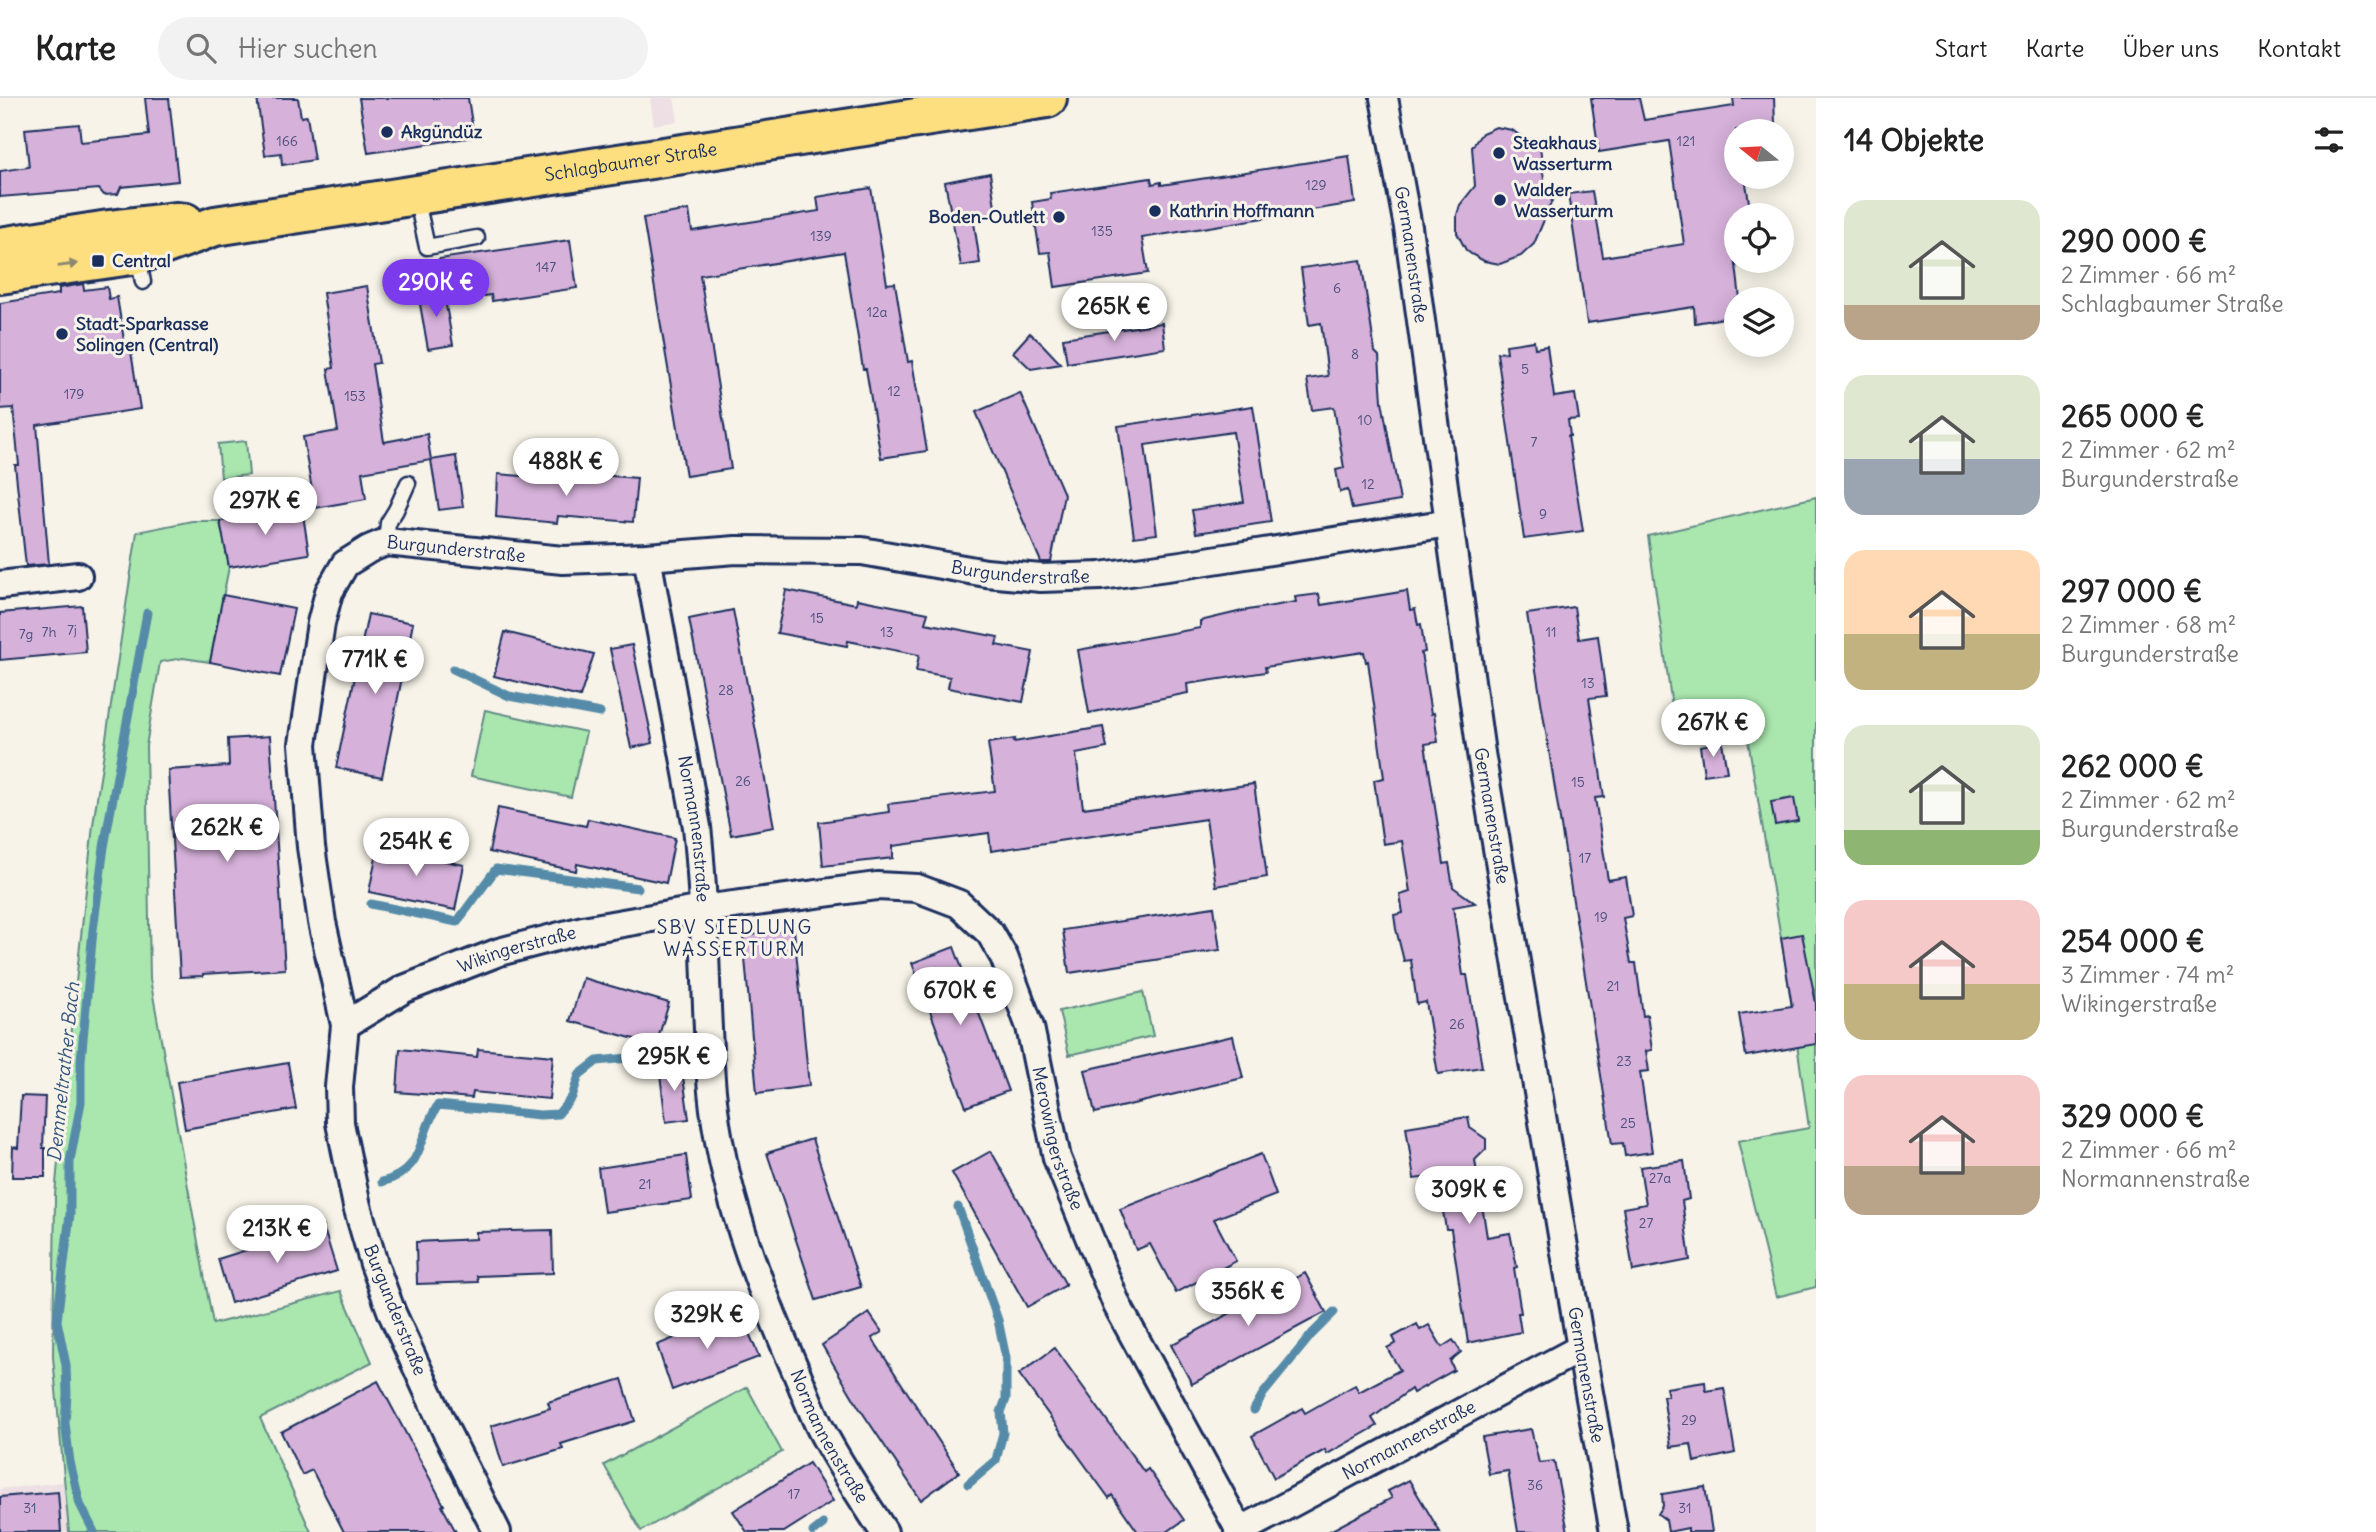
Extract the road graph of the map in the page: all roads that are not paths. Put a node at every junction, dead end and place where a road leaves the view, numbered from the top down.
1 (1047, 98) edge
2 (1384, 98) edge
3 (416, 195) junction
4 (174, 222) junction
5 (215, 226) junction
6 (477, 238) dead end
7 (0, 247) edge
8 (141, 268) junction
9 (0, 274) edge
10 (408, 483) dead end
11 (1449, 523) junction
12 (386, 542) junction
13 (647, 557) junction
14 (78, 576) dead end
15 (0, 584) edge
16 (703, 909) junction
17 (345, 1025) junction
18 (1581, 1348) junction
19 (1239, 1531) edge
20 (497, 1532) edge
21 (884, 1532) edge
22 (1614, 1532) edge

1 - 3 main road, Schlagbaumer Straße
2 - 11 street, Germanenstraße
3 - 5 main road, Schlagbaumer Straße
3 - 6 lane
4 - 5 main road, Schlagbaumer Straße
4 - 7 main road, Schlagbaumer Straße
4 - 8 lane
5 - 8 main road, Schlagbaumer Straße
9 -> 8 main road, Schlagbaumer Straße
10 - 12 lane
11 - 13 street, Burgunderstraße
11 - 18 street, Germanenstraße
12 - 13 street, Burgunderstraße
12 - 17 street, Burgunderstraße
13 - 16 street, Normannenstraße
14 - 15 street
16 - 17 street, Wikingerstraße
16 - 19 street, Merowingerstraße
16 - 21 street, Normannenstraße
17 - 20 street, Burgunderstraße
18 - 19 street, Normannenstraße
18 - 22 street, Germanenstraße

